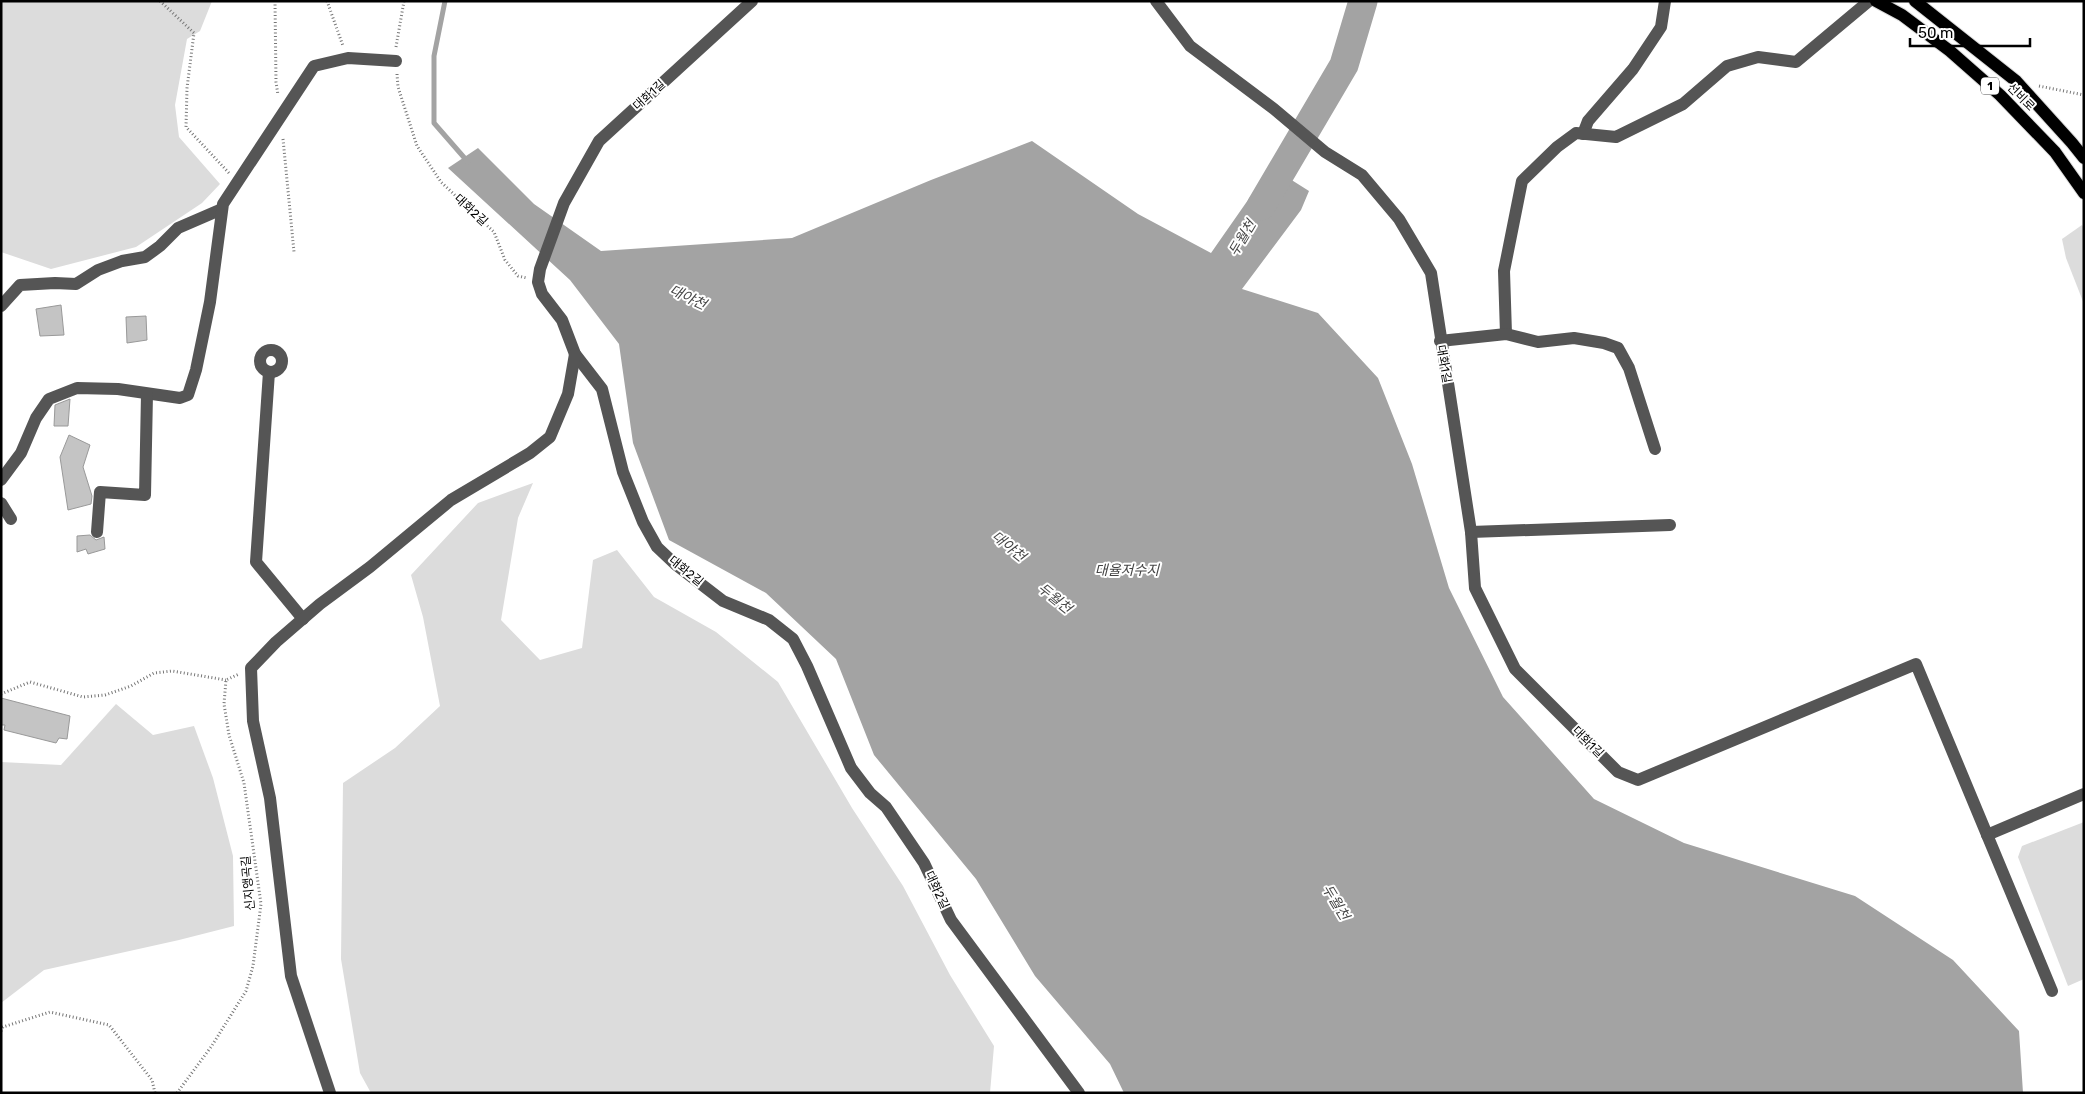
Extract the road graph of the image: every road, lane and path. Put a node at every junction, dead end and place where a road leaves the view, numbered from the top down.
1 (160, 1) edge
2 (327, 1) edge
3 (404, 1) edge
4 (752, 1) edge
5 (1156, 1) edge
6 (1665, 1) edge
7 (1869, 1) edge
8 (1876, 1) edge
9 (1919, 2) edge
10 (348, 58) junction
11 (396, 62) junction
12 (2016, 82) junction
13 (2084, 95) edge
14 (1583, 134) junction
15 (2084, 158) edge
16 (238, 182) junction
17 (2084, 193) edge
18 (222, 210) junction
19 (539, 275) junction
20 (1, 306) edge
21 (1506, 334) junction
22 (1440, 341) junction
23 (575, 354) junction
24 (269, 372) dead end
25 (147, 394) junction
26 (1654, 449) dead end
27 (1, 480) edge
28 (1, 503) edge
29 (11, 519) dead end
30 (1670, 525) dead end
31 (97, 532) dead end
32 (1470, 532) junction
33 (303, 619) junction
34 (251, 668) junction
35 (226, 680) junction
36 (1, 694) edge
37 (2084, 794) edge
38 (1987, 835) junction
39 (2052, 990) dead end
40 (1, 1031) edge
41 (155, 1093) edge
42 (177, 1093) edge
43 (330, 1093) edge
44 (1079, 1093) edge

1 - 16 path
2 - 10 path
3 - 11 path, 대화2길
4 - 19 street, 대화1길
5 - 22 street, 대화1길
6 - 14 street
7 - 14 street
8 - 17 main road, 선비로 / 1
9 - 12 main road, 선비로 / 1
10 - 11 street
10 - 16 street
11 - 19 path, 대화2길
12 - 13 path
12 - 15 main road, 선비로 / 1
14 - 21 street
16 - 18 street
18 - 20 street
18 - 25 street
19 - 23 street, 대화2길
21 - 22 street
21 - 26 street
22 - 32 street, 대화1길
23 - 33 street
23 - 44 street, 대화2길
24 - 33 street
25 - 27 street
25 - 31 street
28 - 29 street
30 - 32 street
32 - 38 street, 대화1길
33 - 34 street
34 - 35 path
34 - 43 street
35 - 36 path
35 - 42 path, 신지앵곡길
37 - 38 street
38 - 39 street
40 - 41 path

